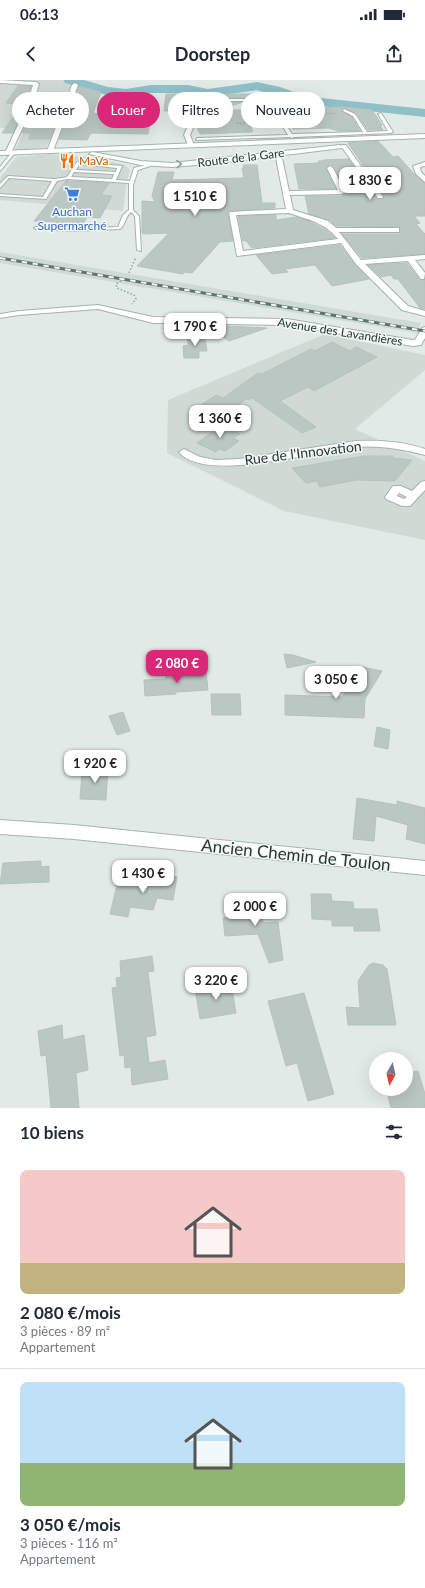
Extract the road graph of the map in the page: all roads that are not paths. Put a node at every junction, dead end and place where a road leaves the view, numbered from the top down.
1 (0, 81) edge
2 (75, 86) dead end
3 (34, 92) edge
4 (72, 92) edge
5 (344, 110) dead end
6 (380, 114) dead end
7 (20, 128) edge
8 (58, 128) edge
9 (190, 128) edge
10 (284, 128) edge
11 (366, 136) junction
12 (425, 136) edge
13 (290, 138) junction
14 (197, 139) dead end
15 (280, 139) junction
16 (332, 140) junction
17 (425, 140) edge
18 (191, 145) junction
19 (353, 145) junction
20 (344, 146) junction
21 (147, 147) junction
22 (323, 148) junction
23 (50, 151) junction
24 (57, 151) junction
25 (0, 153) edge
26 (10, 153) junction
27 (278, 153) junction
28 (107, 157) junction
29 (125, 161) junction
30 (152, 164) junction
31 (425, 164) edge
32 (330, 168) dead end
33 (136, 169) junction
34 (0, 170) edge
35 (73, 170) junction
36 (116, 173) junction
37 (68, 178) junction
38 (55, 180) junction
39 (425, 180) edge
40 (113, 181) junction
41 (132, 182) junction
42 (0, 187) edge
43 (287, 193) junction
44 (0, 195) edge
45 (380, 197) dead end
46 (131, 210) junction
47 (290, 211) junction
48 (393, 222) dead end
49 (36, 228) dead end
50 (334, 230) junction
51 (396, 230) junction
52 (401, 237) dead end
53 (342, 241) junction
54 (139, 250) road end
55 (425, 257) edge
56 (410, 258) junction
57 (359, 262) junction
58 (424, 277) dead end
59 (425, 314) edge
60 (0, 316) edge
61 (425, 330) edge
62 (184, 452) dead end
63 (425, 452) edge
64 (425, 484) edge
65 (414, 496) dead end
66 (0, 827) edge
67 (425, 868) edge

1 - 3 street
2 - 4 street
5 - 11 lane
6 - 11 lane
7 - 26 street
8 - 23 street
9 - 18 street
10 - 13 lane
11 - 12 street, Route de la Gare
11 - 13 lane
11 - 16 street, Route de la Gare
11 - 19 street
13 - 15 street, Route de la Gare
13 - 16 street, Route de la Gare
13 - 27 street
14 - 15 lane
15 - 18 street, Route de la Gare
16 - 22 street
17 - 19 street, Route de la Gare
18 - 21 street, Route de la Gare
19 - 20 street, Route de la Gare
20 - 22 street, Route de la Gare
20 - 45 street
21 - 24 street, Route de la Gare
21 - 28 street
22 - 27 street, Route de la Gare
23 - 24 street, Route de la Gare
23 - 26 street, Route de la Gare
24 - 28 street, Route de la Gare
25 - 26 street, Route de la Gare
26 - 34 lane
30 -> 27 street, Route de la Gare
27 - 43 street
28 - 29 street, Route de la Gare
29 - 30 street, Route de la Gare
29 - 33 lane
30 - 33 lane
31 - 39 street
32 - 43 street
33 - 41 lane
35 - 36 lane
35 - 36 lane
35 - 37 lane
36 - 40 lane
37 - 38 lane
37 - 40 lane
38 - 42 lane
38 - 44 lane
40 - 41 lane
41 - 46 lane
43 - 47 street
46 - 49 lane
46 - 54 lane
47 - 50 street
47 - 53 street
48 - 51 street
50 - 51 street
50 - 53 street
51 - 52 street
53 - 57 street
55 - 56 street
56 - 57 street
56 - 58 street
57 - 59 street
60 - 61 street, Avenue des Lavandières
62 - 63 street, Rue de l'Innovation
64 - 65 street
66 - 67 street, Ancien Chemin de Toulon

